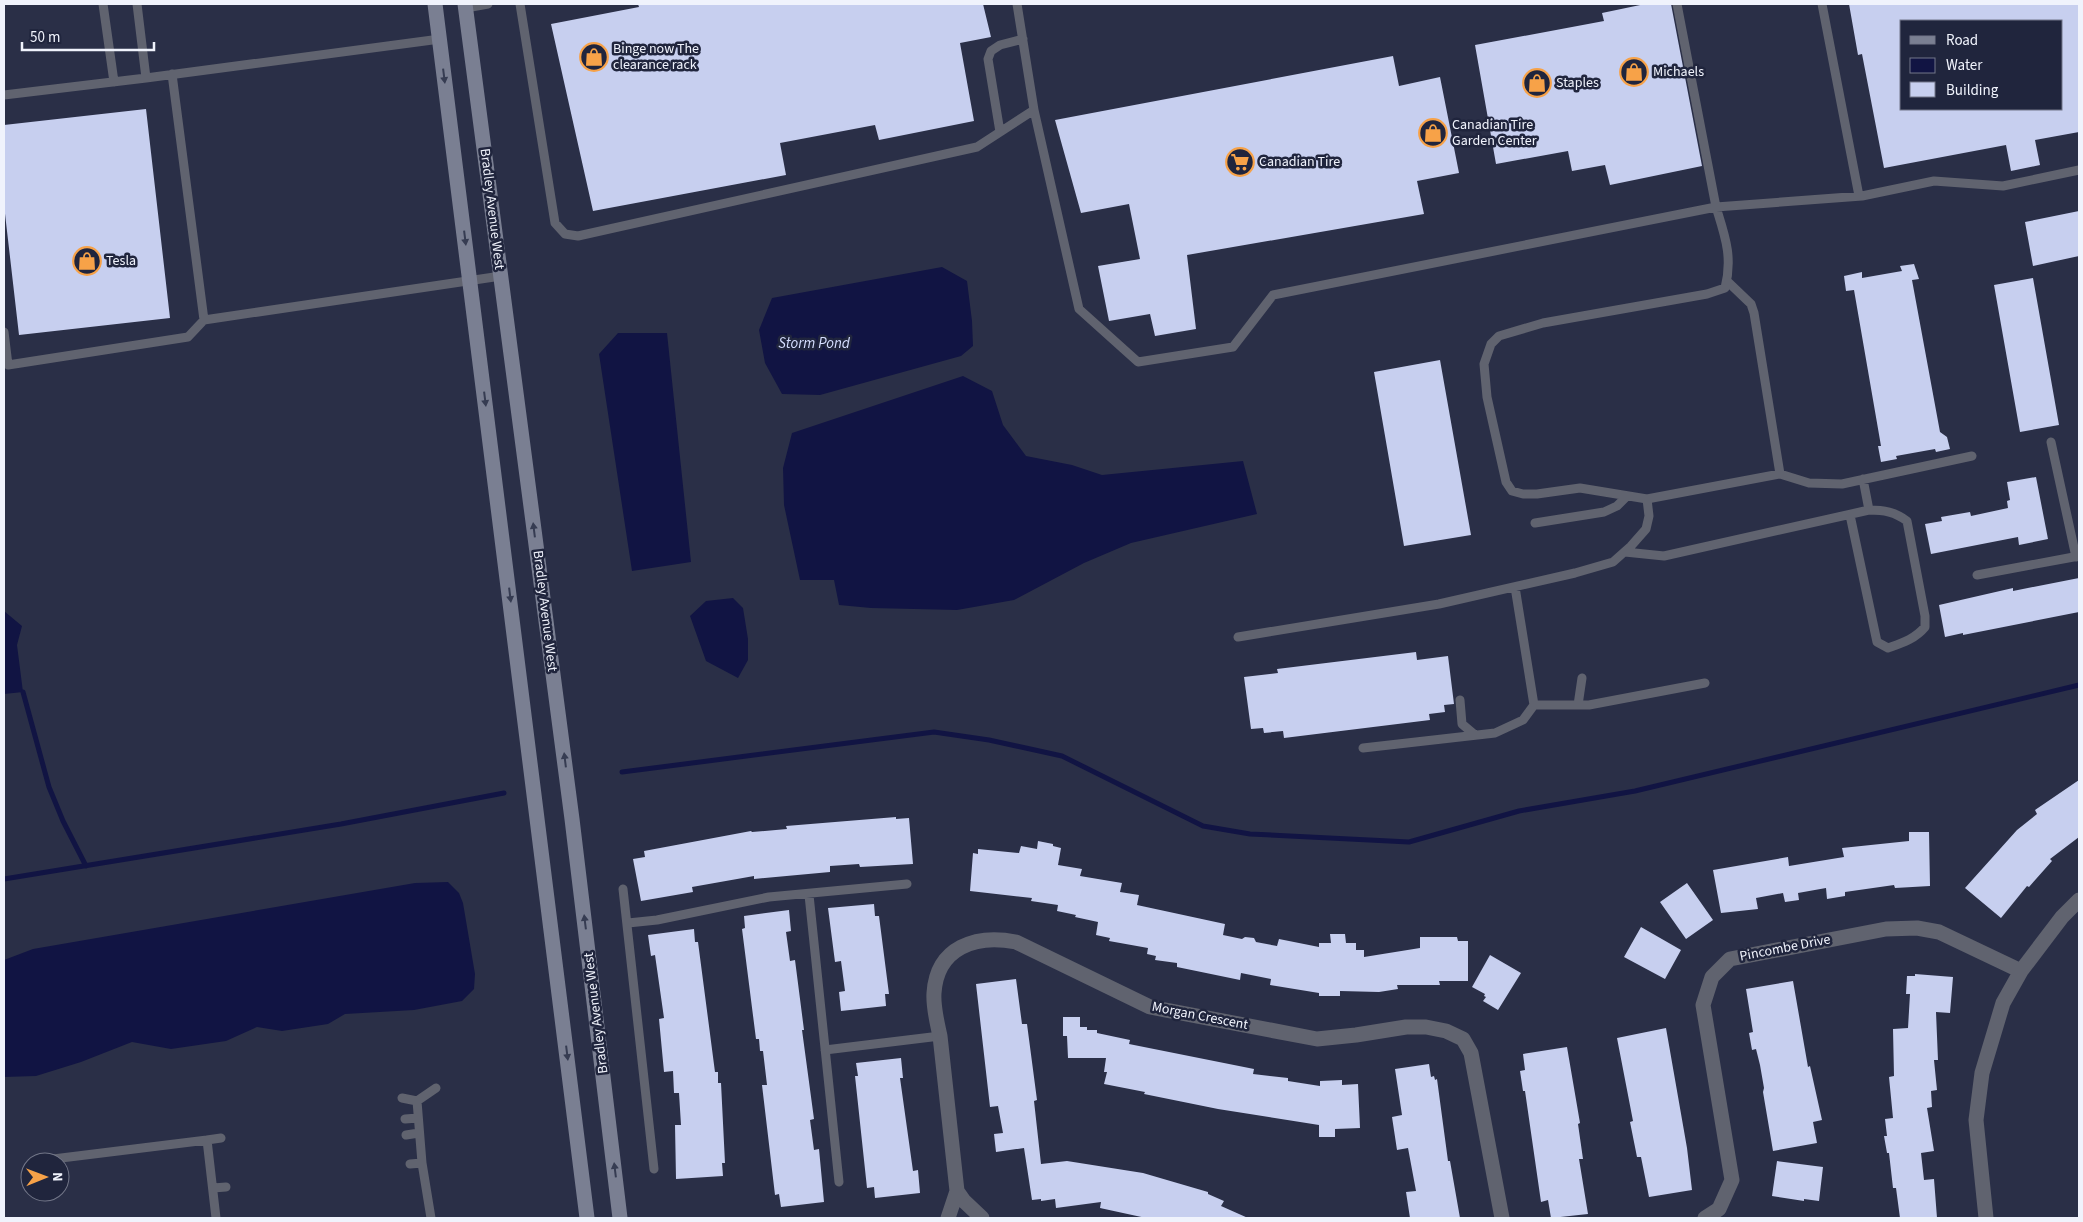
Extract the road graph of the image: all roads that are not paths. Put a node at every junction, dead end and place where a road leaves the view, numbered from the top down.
1 (103, 4) edge
2 (137, 4) edge
3 (435, 4) edge
4 (488, 4) edge
5 (520, 4) edge
6 (1017, 4) edge
7 (1677, 4) edge
8 (1822, 4) edge
9 (466, 6) edge
10 (1023, 39) junction
11 (440, 40) junction
12 (172, 74) junction
13 (146, 78) junction
14 (114, 82) junction
15 (4, 96) edge
16 (1034, 110) junction
17 (1000, 132) junction
18 (2079, 170) edge
19 (1859, 196) junction
20 (1716, 207) junction
21 (501, 276) junction
22 (470, 280) junction
23 (1727, 281) junction
24 (204, 320) junction
25 (4, 332) edge
26 (2051, 442) dead end
27 (1972, 456) dead end
28 (1780, 474) junction
29 (1863, 479) junction
30 (1626, 496) junction
31 (1647, 499) junction
32 (1869, 510) junction
33 (1850, 515) junction
34 (1535, 523) dead end
35 (1625, 552) junction
36 (2077, 556) edge
37 (1977, 575) dead end
38 (1516, 587) junction
39 (1238, 637) dead end
40 (1582, 678) dead end
41 (1705, 682) dead end
42 (1460, 700) dead end
43 (1534, 705) junction
44 (1578, 705) junction
45 (1475, 735) junction
46 (1363, 748) dead end
47 (908, 884) dead end
48 (623, 889) dead end
49 (809, 895) junction
50 (2079, 900) edge
51 (628, 923) junction
52 (2021, 971) junction
53 (940, 1036) junction
54 (825, 1050) junction
55 (436, 1088) dead end
56 (402, 1098) dead end
57 (417, 1101) junction
58 (418, 1118) junction
59 (404, 1119) dead end
60 (419, 1133) junction
61 (406, 1135) dead end
62 (221, 1138) dead end
63 (207, 1140) junction
64 (70, 1157) edge
65 (422, 1163) junction
66 (410, 1164) dead end
67 (654, 1169) dead end
68 (839, 1182) dead end
69 (226, 1187) dead end
70 (213, 1188) junction
71 (957, 1191) junction
72 (216, 1218) edge
73 (431, 1218) edge
74 (587, 1218) edge
75 (620, 1218) edge
76 (948, 1218) edge
77 (957, 1218) edge
78 (981, 1218) edge
79 (1502, 1218) edge
80 (1705, 1218) edge
81 (1986, 1218) edge

1 - 14 lane
2 - 13 lane
3 - 11 main road
4 - 9 lane
5 - 17 lane
6 - 10 lane
7 - 20 lane
8 - 19 lane
9 - 21 main road, Bradley Avenue West
10 - 16 lane
10 - 17 lane
11 - 12 lane
11 -> 22 main road
12 - 13 lane
12 - 24 lane
13 - 14 lane
14 - 15 lane
16 - 17 lane
16 - 20 lane
18 - 19 lane
19 - 20 lane
20 - 23 lane
21 - 22 lane
75 -> 21 main road, Bradley Avenue West
22 - 24 lane
22 -> 74 main road
23 - 28 lane
23 - 30 lane
24 - 25 lane
26 - 36 lane
27 - 29 lane
28 - 29 lane
28 - 31 lane
29 - 32 lane
30 - 31 lane
30 - 34 lane
31 - 35 lane
32 - 33 lane
32 - 33 lane
33 - 35 lane
35 - 38 lane
36 - 37 lane
38 - 39 lane
38 - 43 lane
40 - 44 lane
41 - 44 lane
42 - 45 lane
43 - 44 lane
43 - 45 lane
45 - 46 lane
47 - 49 lane
48 - 51 lane
49 - 51 lane
49 - 54 lane
50 - 52 street
51 - 67 lane
52 - 80 street, Pincombe Drive
52 - 81 street
53 - 54 lane
53 - 71 street, Morgan Crescent
53 - 79 street, Morgan Crescent
54 - 68 lane
55 - 57 lane
56 - 57 lane
57 - 58 lane
58 - 59 lane
58 - 60 lane
60 - 61 lane
60 - 65 lane
62 - 63 lane
63 - 64 lane
63 - 70 lane
65 - 66 lane
65 - 73 lane
69 - 70 lane
70 - 72 lane
71 - 76 street, Morgan Crescent
71 - 78 street
77 - 78 street

